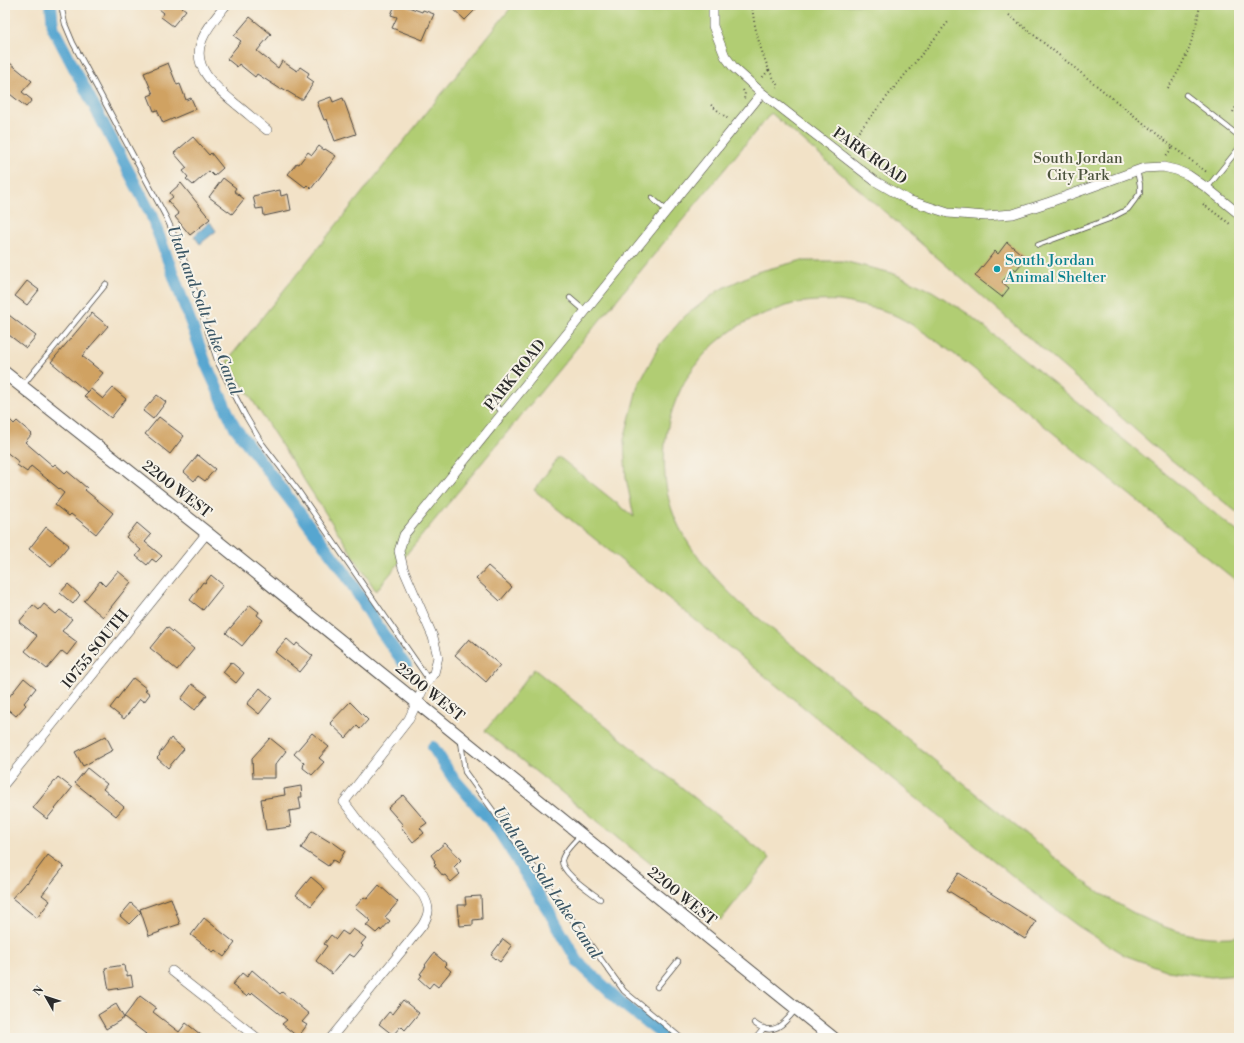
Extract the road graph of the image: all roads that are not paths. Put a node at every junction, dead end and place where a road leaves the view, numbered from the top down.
1 (61, 5) edge
2 (226, 5) edge
3 (713, 5) edge
4 (762, 93) junction
5 (1186, 95) dead end
6 (267, 130) dead end
7 (1239, 136) edge
8 (1239, 148) edge
9 (1137, 170) junction
10 (1208, 188) junction
11 (652, 198) dead end
12 (667, 211) junction
13 (1239, 214) edge
14 (1038, 245) dead end
15 (106, 284) dead end
16 (570, 298) dead end
17 (585, 311) junction
18 (5, 373) edge
19 (22, 386) junction
20 (488, 399) dead end
21 (503, 412) junction
22 (207, 533) junction
23 (429, 680) junction
24 (417, 702) junction
25 (460, 737) junction
26 (5, 783) edge
27 (581, 835) junction
28 (600, 899) dead end
29 (678, 961) dead end
30 (172, 971) dead end
31 (657, 987) dead end
32 (796, 1008) junction
33 (754, 1022) dead end
34 (764, 1028) junction
35 (257, 1038) edge
36 (331, 1038) edge
37 (681, 1038) edge
38 (756, 1038) edge
39 (833, 1038) edge

1 - 23 lane
2 - 6 street
3 - 4 street, PARK ROAD
4 - 9 street, PARK ROAD
4 - 12 street, PARK ROAD
5 - 7 lane
8 - 10 lane
9 - 10 street, PARK ROAD
9 - 14 lane
10 - 13 street, PARK ROAD
11 - 12 lane
12 - 17 street, PARK ROAD
15 - 19 lane
16 - 17 lane
17 - 21 street, PARK ROAD
18 - 19 street, 2200 WEST
19 - 22 street, 2200 WEST
20 - 21 lane
21 - 23 street, PARK ROAD
22 - 24 street, 2200 WEST
22 - 26 street, 10755 SOUTH
23 - 24 street, PARK ROAD
24 - 25 street, 2200 WEST
24 - 36 street, PARK ROAD
25 - 27 street, 2200 WEST
25 - 37 lane
27 - 28 lane
27 - 32 street, 2200 WEST
29 - 31 lane
30 - 35 street
32 - 34 lane
32 - 39 street, 2200 WEST
33 - 34 lane
34 - 38 lane

